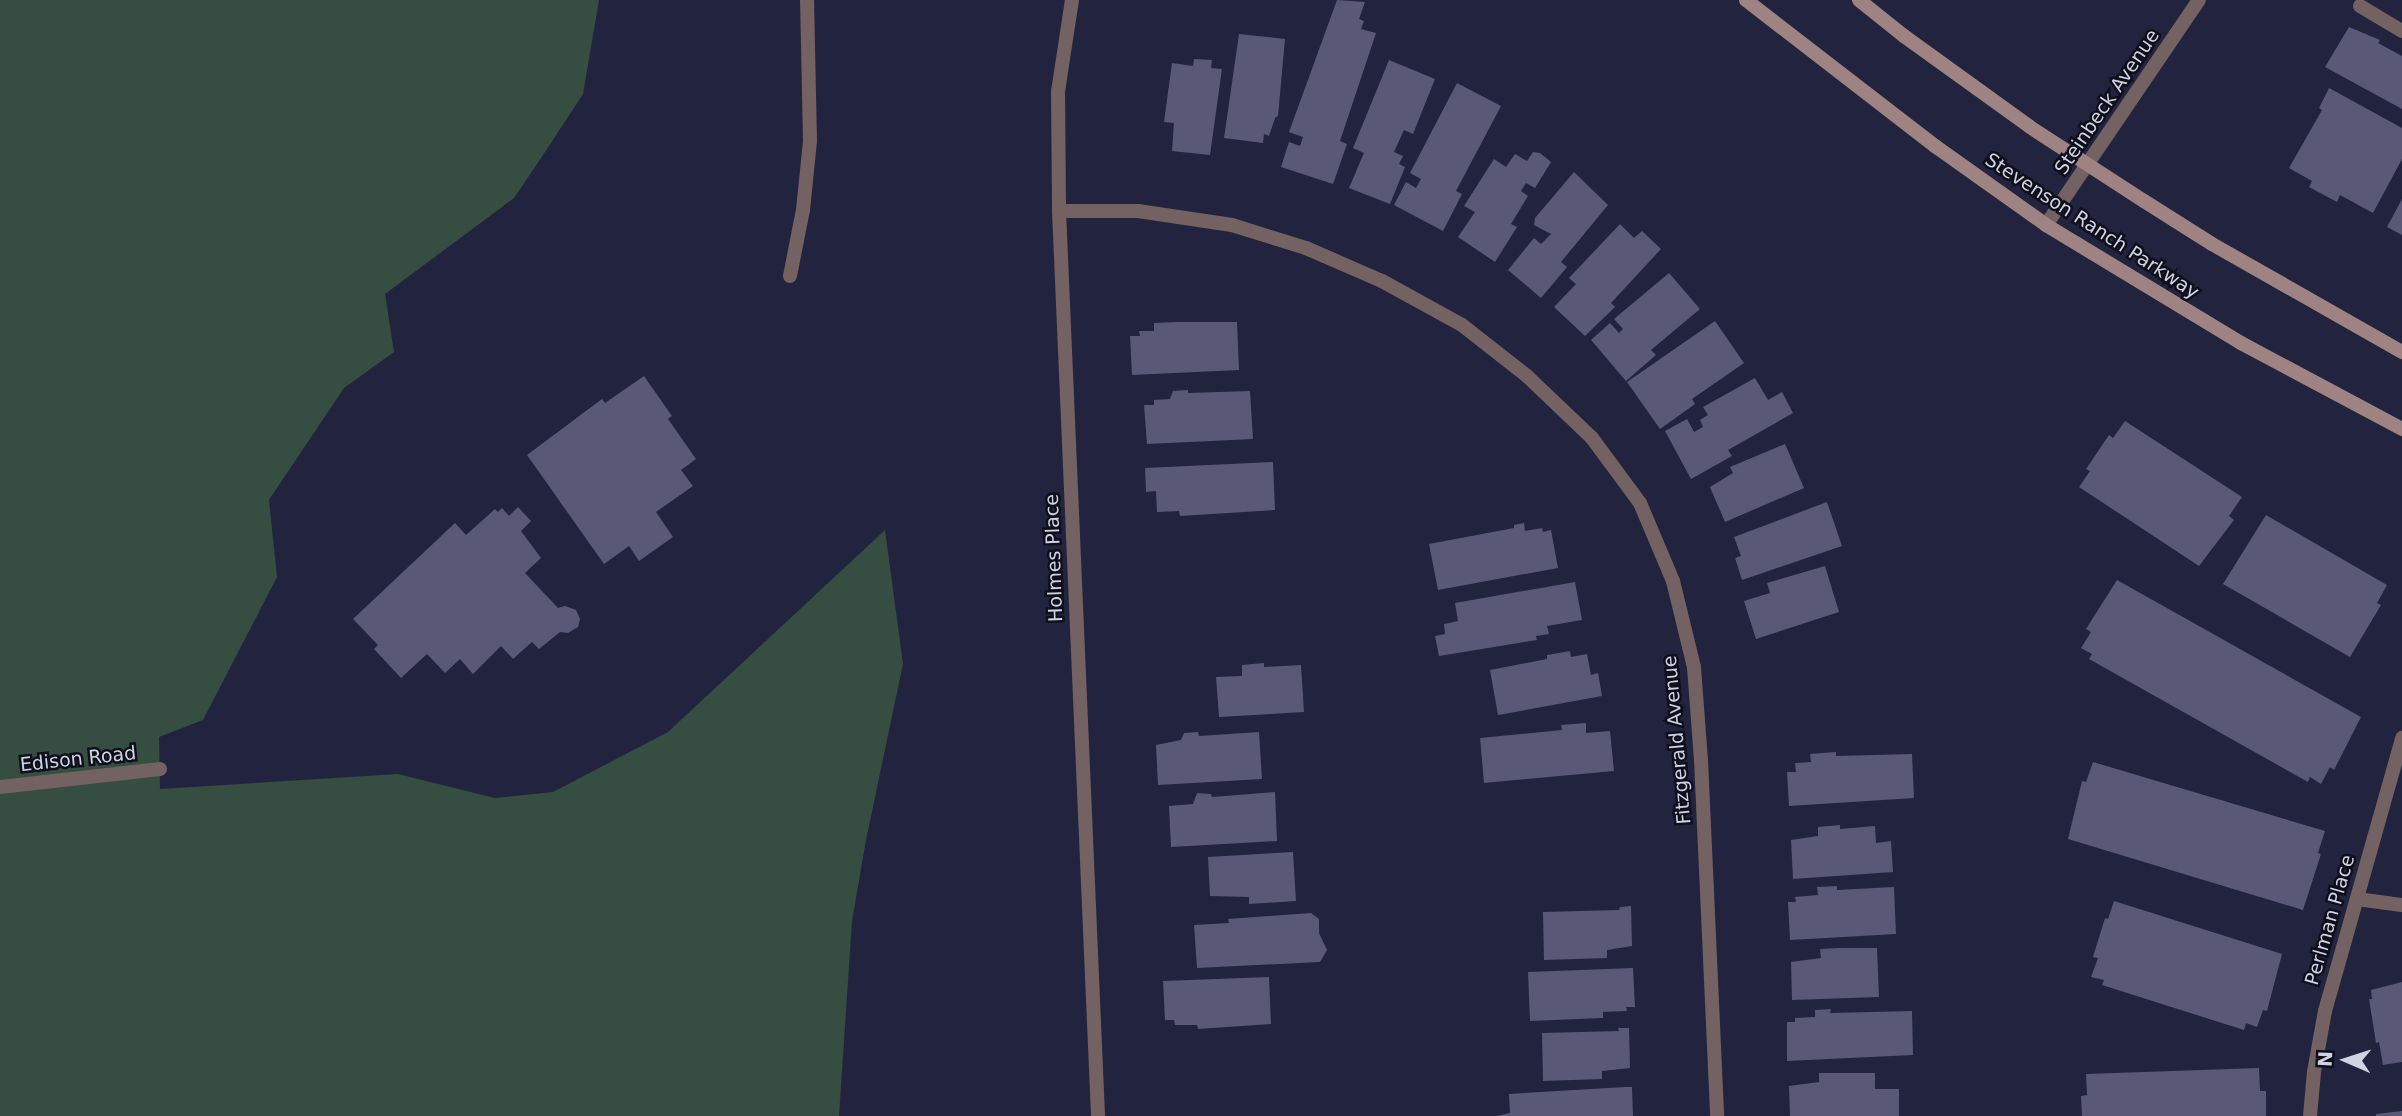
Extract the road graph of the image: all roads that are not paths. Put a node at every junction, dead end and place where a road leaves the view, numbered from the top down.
1 (807, 0) edge
2 (1072, 0) edge
3 (1746, 0) edge
4 (1859, 0) edge
5 (2199, 0) edge
6 (2360, 6) dead end
7 (2402, 31) edge
8 (2090, 164) junction
9 (1059, 211) junction
10 (2046, 225) junction
11 (790, 276) dead end
12 (2402, 352) edge
13 (2402, 429) edge
14 (2402, 738) edge
15 (160, 769) dead end
16 (0, 787) edge
17 (2357, 899) junction
18 (2402, 905) edge
19 (1098, 1116) edge
20 (1717, 1116) edge
21 (2310, 1116) edge

1 - 11 street
2 - 9 street, Holmes Place
3 - 10 main road, Stevenson Ranch Parkway
4 - 8 main road
5 - 8 street, Steinbeck Avenue
6 - 7 street
8 - 10 street, Steinbeck Avenue
8 - 12 main road
9 - 19 street, Holmes Place
9 - 20 street, Fitzgerald Avenue
10 - 13 main road, Stevenson Ranch Parkway
14 - 17 street, Perlman Place
15 - 16 street, Edison Road
17 - 18 street
17 - 21 street, Perlman Place

